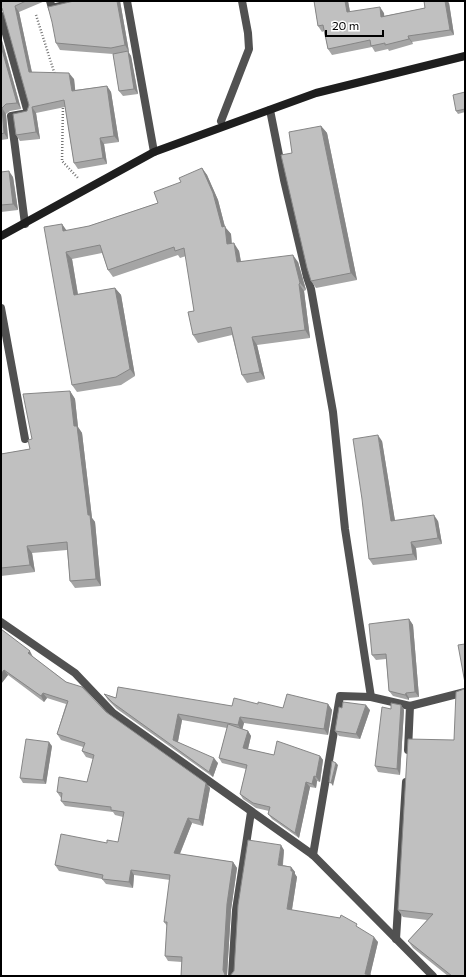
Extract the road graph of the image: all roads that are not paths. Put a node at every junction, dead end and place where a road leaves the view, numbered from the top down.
1 (50, 1) edge
2 (80, 1) edge
3 (127, 1) edge
4 (242, 1) edge
5 (1, 16) edge
6 (465, 56) edge
7 (270, 110) junction
8 (221, 121) dead end
9 (154, 152) junction
10 (25, 224) junction
11 (1, 236) edge
12 (1, 308) edge
13 (25, 439) dead end
14 (1, 622) edge
15 (465, 692) edge
16 (371, 697) junction
17 (410, 706) junction
18 (407, 760) edge
19 (406, 776) edge
20 (251, 812) junction
21 (313, 855) junction
22 (396, 939) junction
23 (232, 976) edge
24 (433, 976) edge

1 - 2 street
3 - 9 street
4 - 8 street
5 - 10 street
6 - 7 main road
7 - 9 main road
7 - 16 street
9 - 10 main road
10 - 11 main road
12 - 13 street
14 - 20 street
15 - 17 street
16 - 17 street
16 - 21 street
17 - 18 street
19 - 22 street
20 - 21 street
20 - 23 street
21 - 22 street
22 - 24 street

